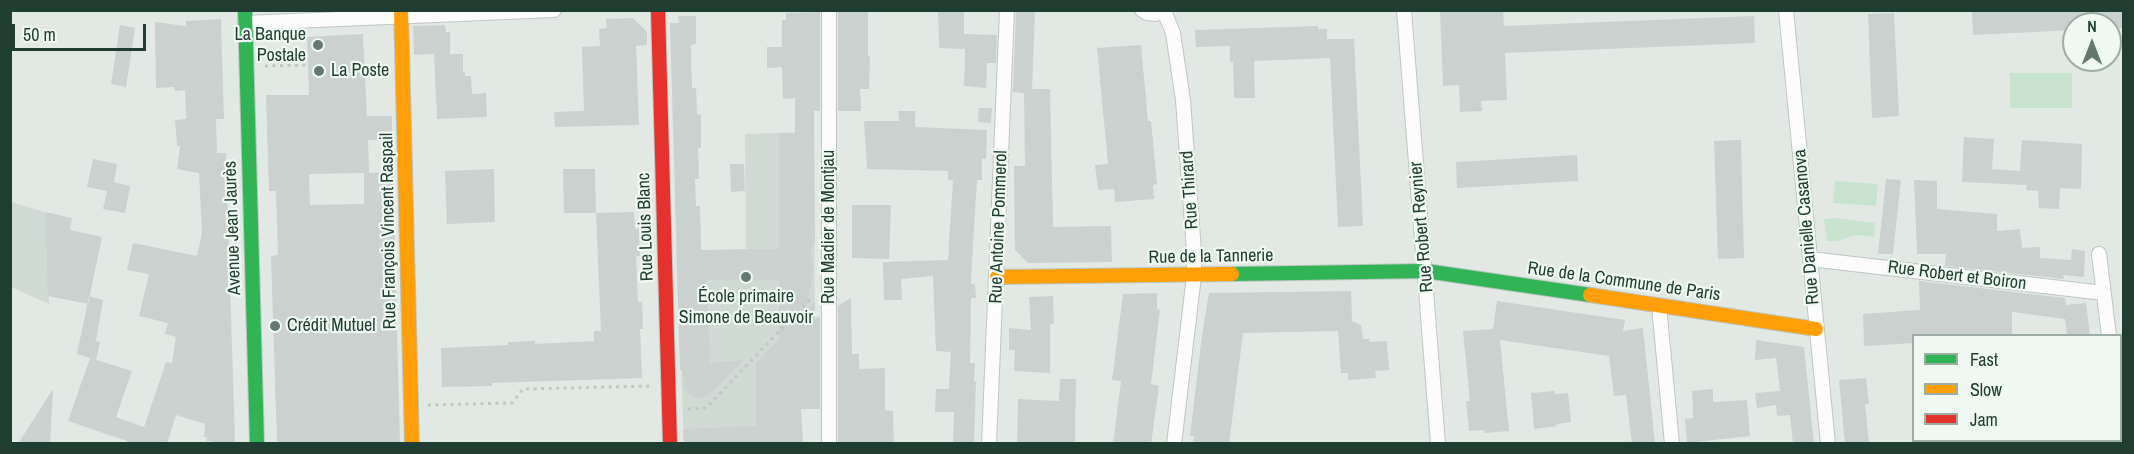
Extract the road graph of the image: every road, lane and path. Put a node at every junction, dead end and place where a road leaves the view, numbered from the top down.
1 (554, 10) edge
2 (658, 10) edge
3 (829, 10) edge
4 (1007, 10) edge
5 (1142, 10) edge
6 (1404, 10) edge
7 (1786, 10) edge
8 (1164, 11) edge
9 (401, 14) edge
10 (245, 17) edge
11 (308, 65) dead end
12 (263, 66) dead end
13 (2099, 254) dead end
14 (1810, 259) junction
15 (1426, 271) junction
16 (1194, 276) junction
17 (997, 277) junction
18 (819, 291) dead end
19 (2104, 293) junction
20 (1659, 306) junction
21 (1816, 329) junction
22 (2109, 334) edge
23 (668, 386) junction
24 (411, 406) junction
25 (680, 409) dead end
26 (257, 444) edge
27 (412, 444) edge
28 (670, 444) edge
29 (829, 444) edge
30 (989, 444) edge
31 (1174, 444) edge
32 (1438, 444) edge
33 (1672, 444) edge
34 (1828, 444) edge

1 - 9 street
2 - 23 street, Rue Louis Blanc
3 - 29 street, Rue Madier de Montjau
4 - 17 street, Rue Antoine Pommerol
5 - 8 street
6 - 15 street, Rue Robert Reynier
7 - 14 street, Rue Danielle Casanova
8 - 16 street, Rue Thirard
9 - 10 street
9 - 24 street, Rue François Vincent Raspail
10 - 26 street, Avenue Jean Jaurès
11 - 12 path
13 - 19 street
14 - 19 street, Rue Robert et Boiron
14 - 21 street, Rue Danielle Casanova
15 - 16 street, Rue de la Tannerie
15 - 20 street, Rue de la Commune de Paris
15 - 32 street, Rue Robert Reynier
16 - 17 street, Rue de la Tannerie
16 - 31 street, Rue Thirard
17 - 30 street, Rue Antoine Pommerol
18 - 25 path
19 - 22 street
20 - 21 street, Rue de la Commune de Paris
20 - 33 street
21 - 34 street, Rue Danielle Casanova
23 - 24 path
23 - 28 street, Rue Louis Blanc
24 - 27 street, Rue François Vincent Raspail

